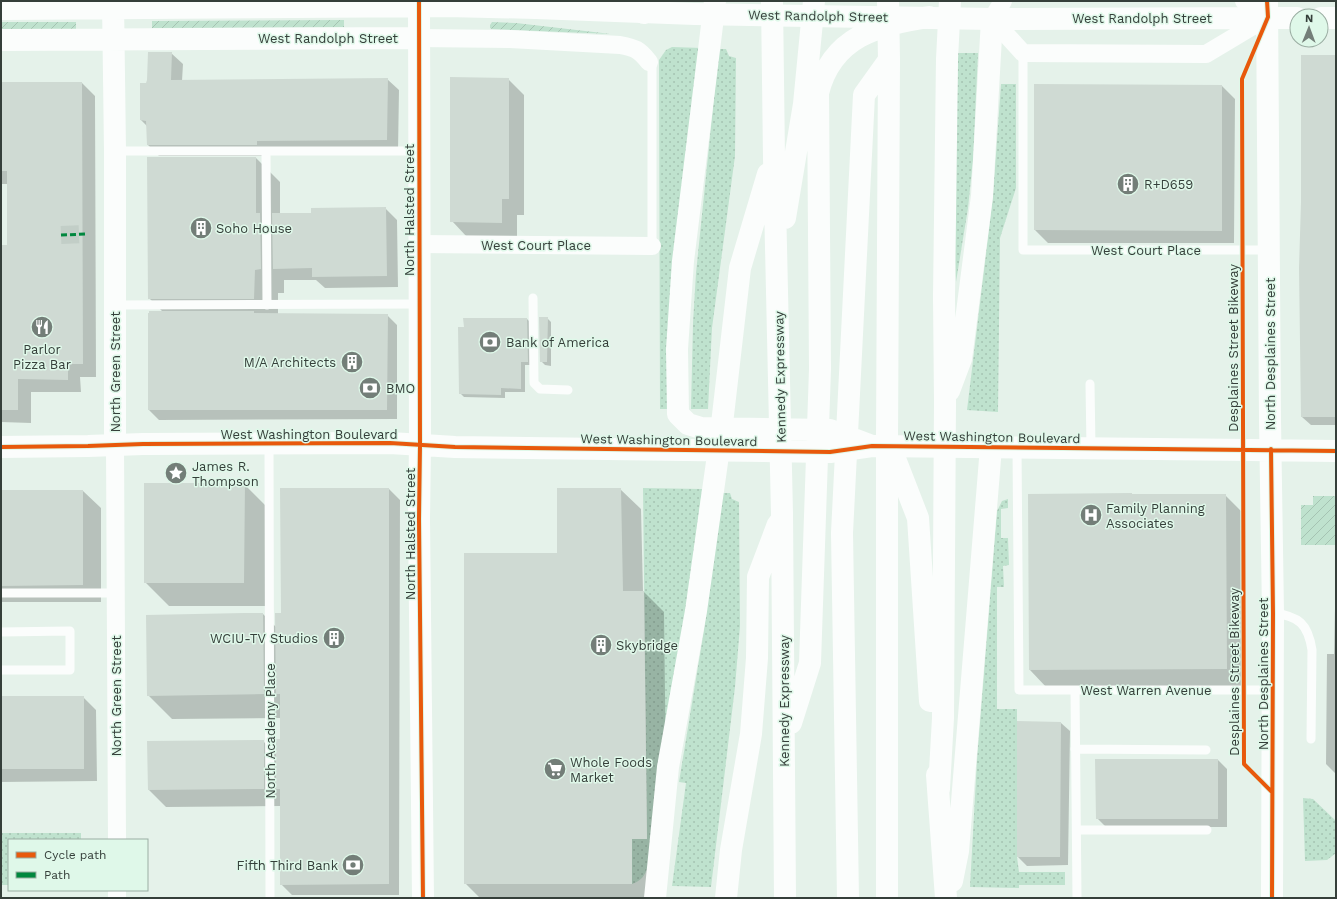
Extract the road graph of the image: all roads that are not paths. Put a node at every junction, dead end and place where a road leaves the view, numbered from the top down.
1 (715, 1) edge
2 (772, 1) edge
3 (814, 1) edge
4 (888, 1) edge
5 (897, 1) edge
6 (950, 1) edge
7 (1244, 1) edge
8 (113, 4) edge
9 (419, 4) edge
10 (646, 5) edge
11 (1, 8) edge
12 (1268, 9) edge
13 (997, 10) edge
14 (1289, 16) edge
15 (929, 17) junction
16 (419, 38) junction
17 (114, 39) junction
18 (1, 40) edge
19 (1023, 54) junction
20 (889, 60) junction
21 (649, 62) joint
22 (266, 151) junction
23 (419, 151) junction
24 (115, 152) junction
25 (774, 158) junction
26 (419, 244) junction
27 (652, 246) joint
28 (1269, 250) junction
29 (777, 266) junction
30 (533, 298) dead end
31 (420, 304) junction
32 (116, 305) junction
33 (267, 305) junction
34 (1090, 384) dead end
35 (568, 390) dead end
36 (945, 402) junction
37 (880, 441) junction
38 (269, 443) junction
39 (420, 445) junction
40 (115, 446) junction
41 (1, 447) edge
42 (984, 447) junction
43 (1017, 448) junction
44 (1091, 448) junction
45 (1271, 450) junction
46 (1336, 451) edge
47 (782, 514) junction
48 (1, 593) edge
49 (116, 593) junction
50 (1274, 613) junction
51 (1, 632) edge
52 (1, 670) edge
53 (1075, 690) junction
54 (1272, 690) junction
55 (1312, 739) dead end
56 (785, 744) junction
57 (1076, 749) junction
58 (1206, 750) dead end
59 (939, 789) junction
60 (1077, 830) junction
61 (1207, 830) dead end
62 (117, 839) edge
63 (270, 898) edge
64 (423, 898) edge
65 (655, 898) edge
66 (726, 898) edge
67 (785, 898) edge
68 (848, 898) edge
69 (887, 898) edge
70 (946, 898) edge
71 (949, 898) edge
72 (1078, 898) edge
73 (1272, 898) edge

1 - 37 main road
2 - 25 main road, Kennedy Expressway
3 - 29 main road
4 - 20 main road
5 - 15 main road
6 - 36 main road
7 - 12 street
8 - 9 main road, West Randolph Street
8 - 11 main road, West Randolph Street
8 - 17 main road, North Green Street
9 - 10 main road, West Randolph Street
9 - 16 main road, North Halsted Street
10 - 15 main road, West Randolph Street
12 - 13 main road, West Randolph Street
12 - 14 main road, West Randolph Street
12 - 19 street
12 - 28 main road, North Desplaines Street
13 - 15 main road, West Randolph Street
13 - 19 street
13 - 36 main road
15 - 56 main road
16 - 17 main road, West Randolph Street
16 - 21 street, West Randolph Street
16 - 23 main road, North Halsted Street
17 - 18 main road, West Randolph Street
17 - 24 main road, North Green Street
19 - 28 lane, West Court Place
20 - 37 main road
20 - 68 main road
21 - 27 lane
22 - 23 lane
22 - 24 lane
22 - 33 lane
23 - 26 main road, North Halsted Street
24 - 32 main road, North Green Street
25 - 29 main road, Kennedy Expressway
25 - 65 main road
26 - 27 street, West Court Place
26 - 31 main road, North Halsted Street
28 - 45 main road, North Desplaines Street
29 - 47 main road, Kennedy Expressway
30 - 35 lane
31 - 33 lane
31 - 39 main road, North Halsted Street
32 - 33 lane
32 - 40 main road, North Green Street
34 - 44 lane
36 - 59 main road
37 - 39 main road, West Washington Boulevard
37 - 42 main road, West Washington Boulevard
37 - 59 main road
37 - 69 main road
38 - 39 main road, West Washington Boulevard
38 - 40 main road, West Washington Boulevard
38 - 63 lane, North Academy Place
39 - 64 main road, North Halsted Street
40 - 41 main road, West Washington Boulevard
40 - 49 street, North Green Street
42 - 43 main road, West Washington Boulevard
42 - 71 main road
43 - 44 main road, West Washington Boulevard
43 - 53 lane, West Warren Avenue
44 - 45 main road, West Washington Boulevard
45 - 46 main road, West Washington Boulevard
45 - 50 main road, North Desplaines Street
47 - 56 main road, Kennedy Expressway
47 - 66 main road
48 - 49 lane
49 - 62 street, North Green Street
50 - 54 main road, North Desplaines Street
50 - 55 lane
51 - 52 lane
53 - 54 lane, West Warren Avenue
53 - 57 lane
54 - 73 main road, North Desplaines Street
56 - 67 main road, Kennedy Expressway
57 - 58 lane
57 - 60 lane
59 - 70 main road
60 - 61 lane
60 - 72 lane

